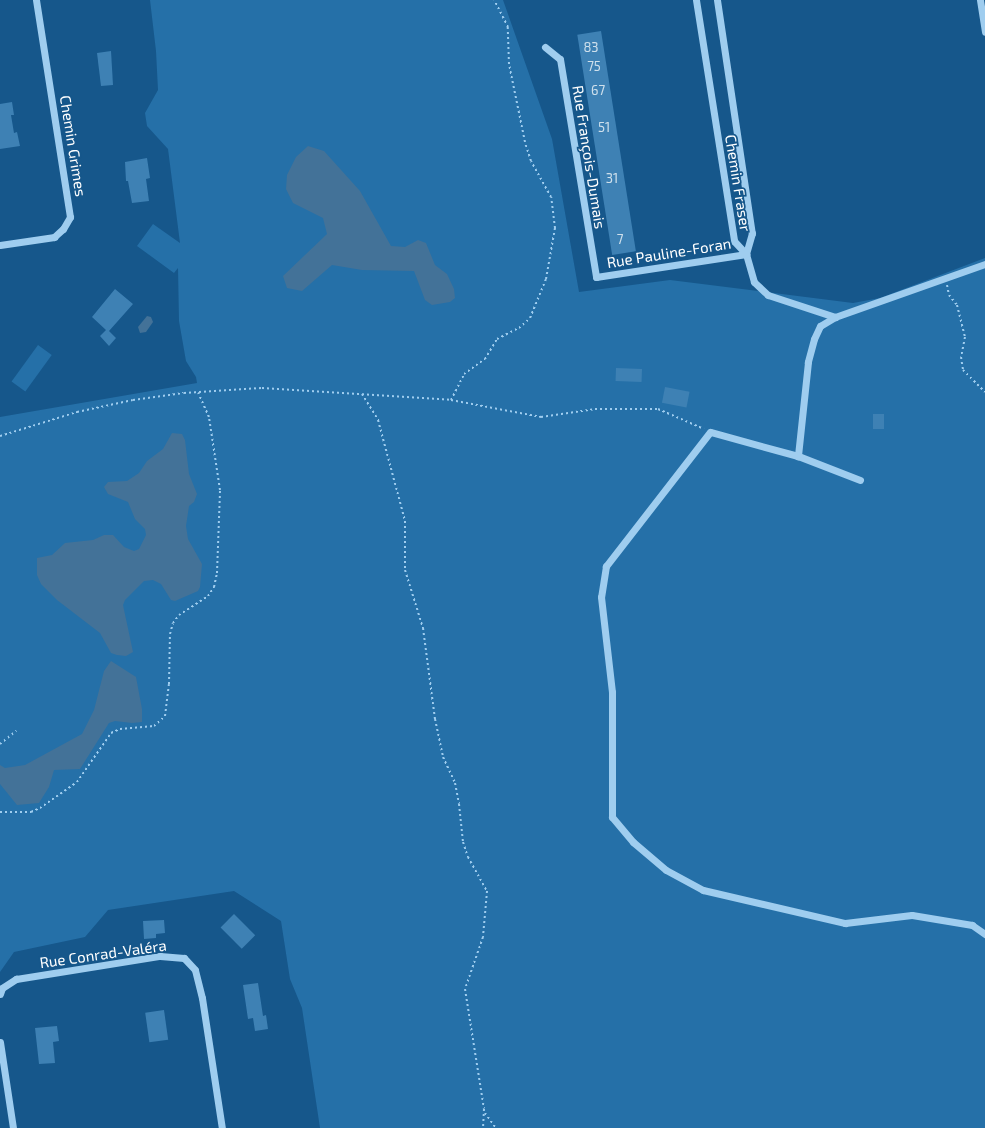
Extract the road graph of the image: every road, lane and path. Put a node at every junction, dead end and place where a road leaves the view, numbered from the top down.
1 (36, 0) edge
2 (494, 0) edge
3 (696, 0) edge
4 (717, 0) edge
5 (980, 0) edge
6 (985, 32) edge
7 (545, 47) dead end
8 (0, 245) edge
9 (746, 254) junction
10 (985, 264) edge
11 (596, 277) joint
12 (946, 278) junction
13 (835, 317) junction
14 (198, 392) junction
15 (985, 392) edge
16 (362, 394) junction
17 (451, 400) junction
18 (710, 432) junction
19 (0, 436) edge
20 (798, 456) junction
21 (860, 480) dead end
22 (16, 731) dead end
23 (0, 744) edge
24 (0, 812) edge
25 (985, 934) edge
26 (0, 994) edge
27 (0, 1042) edge
28 (484, 1112) junction
29 (13, 1128) edge
30 (222, 1128) edge
31 (483, 1128) edge
32 (496, 1128) edge

1 - 8 street, Chemin Grimes
2 - 17 path
3 - 9 street, Chemin Fraser
4 - 9 street, Chemin Fraser
5 - 6 street
7 - 11 street, Rue François-Dumais
9 - 11 street, Rue Pauline-Foran
9 - 13 street
10 - 12 street
12 - 13 street
12 - 15 path
13 - 20 street
14 - 16 path
14 - 19 path
14 - 24 path
16 - 17 path
16 - 28 path
17 - 18 path
18 - 20 street
18 - 25 street
20 - 21 street
22 - 23 path
26 - 30 street, Rue Conrad-Valéra
27 - 29 street
28 - 31 path
28 - 32 path

